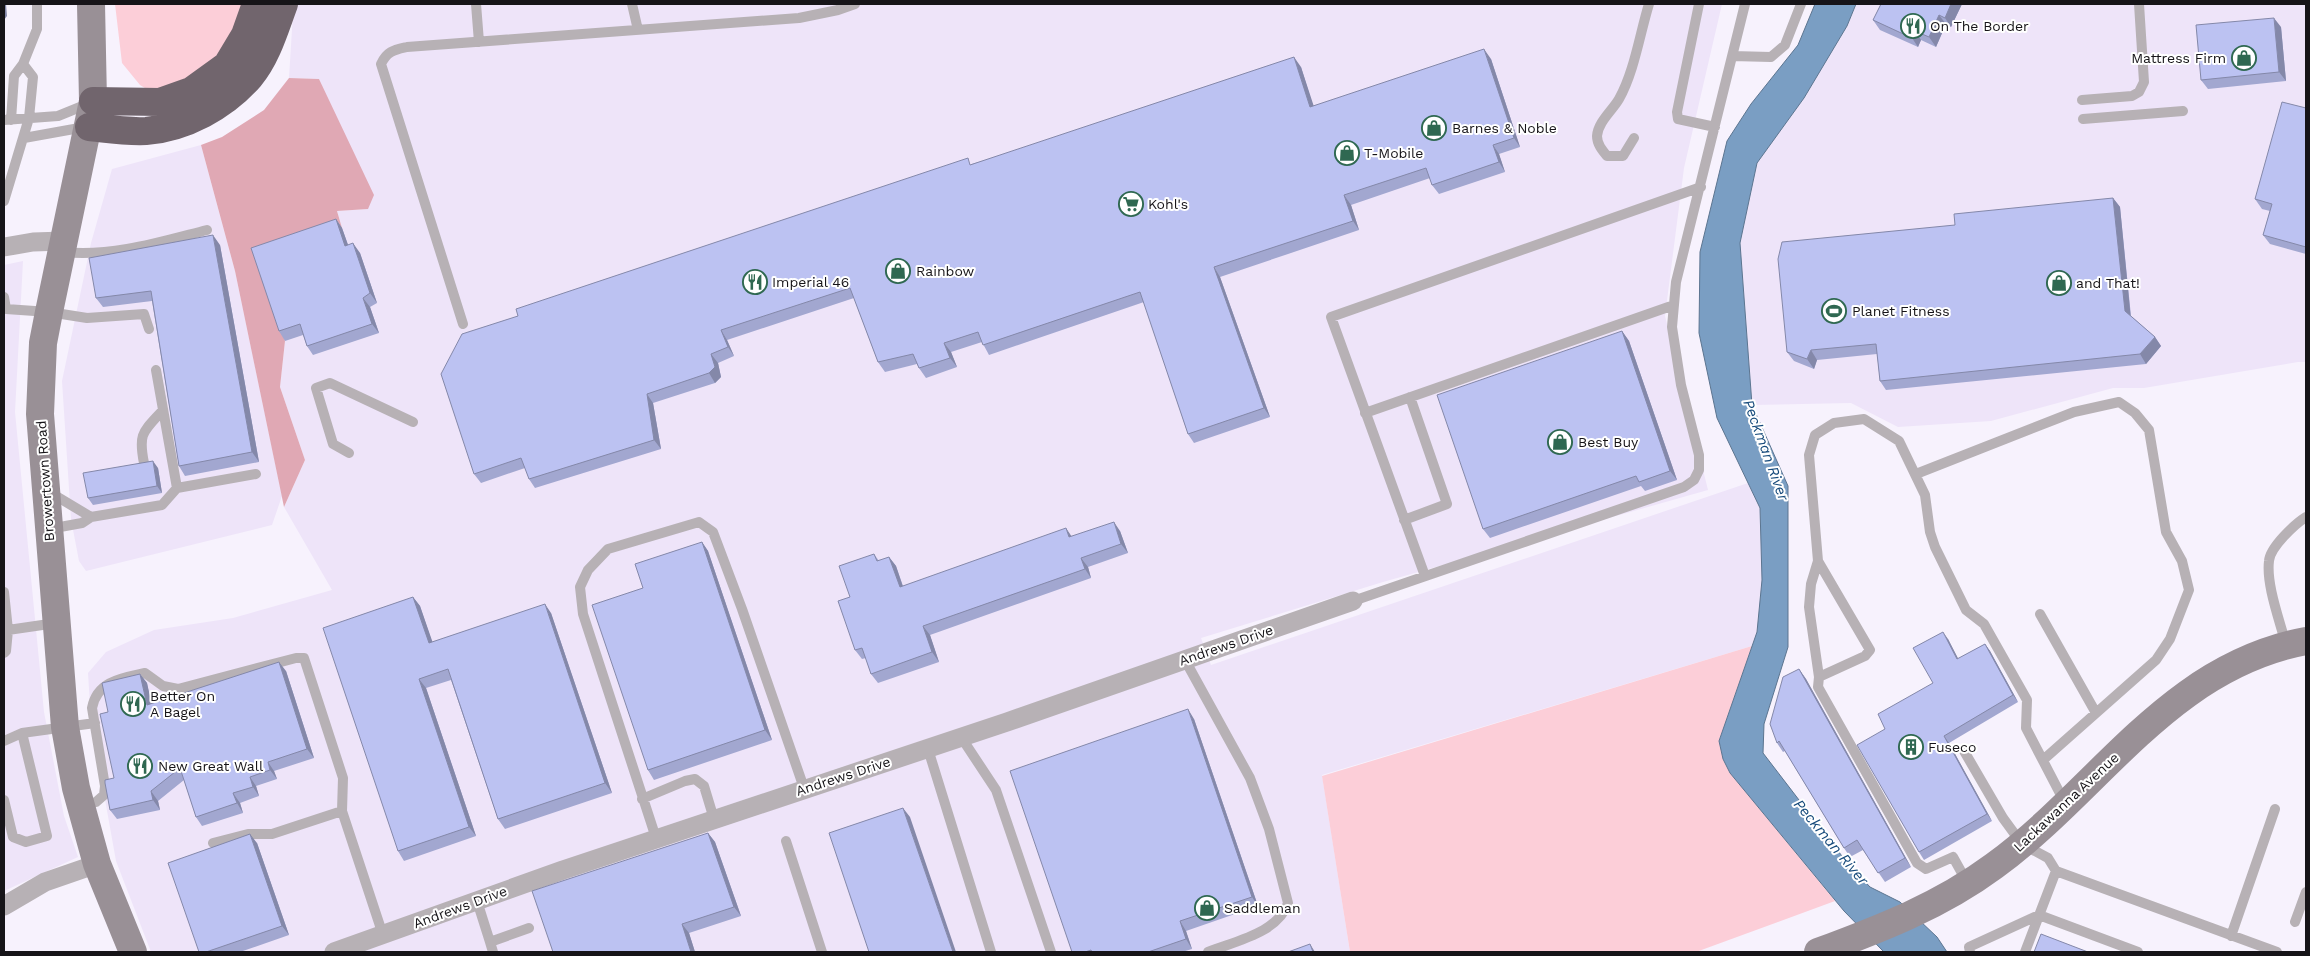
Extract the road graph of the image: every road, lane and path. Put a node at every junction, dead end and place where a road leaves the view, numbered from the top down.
1 (37, 4) edge
2 (91, 4) edge
3 (256, 4) edge
4 (284, 4) edge
5 (476, 4) edge
6 (632, 4) edge
7 (855, 4) edge
8 (1649, 4) edge
9 (1698, 4) edge
10 (1745, 4) edge
11 (1801, 4) edge
12 (2139, 4) edge
13 (638, 30) junction
14 (479, 42) junction
15 (1732, 56) junction
16 (23, 64) junction
17 (2082, 100) dead end
18 (2183, 111) dead end
19 (91, 114) junction
20 (29, 118) junction
21 (2083, 119) dead end
22 (7, 120) edge
23 (1715, 127) junction
24 (24, 138) junction
25 (1634, 138) dead end
26 (1701, 187) junction
27 (4, 201) edge
28 (207, 230) dead end
29 (4, 247) edge
30 (63, 247) junction
31 (4, 297) edge
32 (1674, 305) junction
33 (49, 312) junction
34 (463, 324) dead end
35 (149, 329) dead end
36 (156, 370) dead end
37 (1410, 397) junction
38 (163, 410) junction
39 (1365, 413) junction
40 (413, 422) dead end
41 (349, 453) dead end
42 (144, 463) edge
43 (256, 474) dead end
44 (1916, 474) junction
45 (177, 488) junction
46 (45, 489) junction
47 (91, 517) junction
48 (2306, 517) edge
49 (1404, 520) junction
50 (48, 529) junction
51 (1818, 562) junction
52 (1425, 576) junction
53 (4, 592) edge
54 (1353, 601) joint
55 (2040, 614) dead end
56 (57, 623) junction
57 (8, 630) junction
58 (2296, 643) edge
59 (4, 653) edge
60 (1185, 660) junction
61 (1819, 677) junction
62 (2096, 713) junction
63 (95, 723) junction
64 (64, 727) junction
65 (22, 733) junction
66 (960, 738) junction
67 (4, 741) edge
68 (928, 749) junction
69 (1964, 751) dead end
70 (2043, 760) junction
71 (804, 788) junction
72 (642, 799) junction
73 (4, 800) edge
74 (2065, 804) junction
75 (81, 806) junction
76 (2275, 809) dead end
77 (342, 810) junction
78 (714, 819) junction
79 (656, 838) junction
80 (786, 841) dead end
81 (213, 843) dead end
82 (2022, 844) junction
83 (97, 864) junction
84 (2056, 871) junction
85 (1968, 884) junction
86 (2306, 892) edge
87 (477, 901) junction
88 (4, 906) edge
89 (2040, 915) junction
90 (2295, 922) dead end
91 (529, 928) dead end
92 (383, 935) junction
93 (2232, 936) junction
94 (490, 942) junction
95 (133, 952) edge
96 (334, 952) edge
97 (493, 952) edge
98 (822, 952) edge
99 (991, 952) edge
100 (1051, 952) edge
101 (1208, 952) edge
102 (1818, 952) edge
103 (1970, 952) edge
104 (2025, 952) edge
105 (2138, 952) edge
106 (2277, 952) edge

1 - 16 lane
2 - 19 street, Browertown Road
3 - 19 highway
4 - 19 highway
5 - 14 lane
6 - 13 lane
7 - 13 lane
8 - 25 lane
9 - 23 lane
10 - 15 lane
11 - 15 lane
12 - 17 lane
13 - 14 lane
14 - 34 lane
15 - 23 lane
16 - 20 lane
16 - 22 lane
18 - 21 lane
19 - 20 lane
19 - 24 lane
19 - 30 street, Browertown Road
20 - 22 lane
20 - 24 lane
23 - 26 lane
24 - 27 lane
26 - 32 lane
26 - 39 lane
28 - 30 lane
29 - 30 street
30 - 33 street, Browertown Road
31 - 33 lane
32 - 37 lane
32 - 52 lane
33 - 35 lane
33 - 46 street, Browertown Road
36 - 38 lane
37 - 39 lane
37 - 49 lane
38 - 42 lane
38 - 45 lane
39 - 49 lane
40 - 41 lane
43 - 45 lane
44 - 51 lane
44 - 62 lane
44 - 70 lane
45 - 47 lane
46 - 47 lane
46 - 50 street, Browertown Road
47 - 50 lane
48 - 58 lane
49 - 52 lane
50 - 56 street, Browertown Road
51 - 61 lane
51 - 61 lane
52 - 54 lane
53 - 57 lane
54 - 60 street, Andrews Drive
55 - 62 lane
56 - 57 lane
56 - 64 street, Browertown Road
57 - 59 lane
58 - 74 street, Lackawanna Avenue
60 - 66 street, Andrews Drive
60 - 101 lane
61 - 85 lane
62 - 70 lane
63 - 64 lane
63 - 75 lane
63 - 77 lane
64 - 65 lane
64 - 75 street, Browertown Road
65 - 67 lane
65 - 73 lane
66 - 68 street, Andrews Drive
66 - 100 lane
68 - 71 street, Andrews Drive
68 - 99 lane
69 - 82 lane
70 - 74 lane
71 - 72 lane
71 - 78 street, Andrews Drive
72 - 78 lane
72 - 79 lane
74 - 82 street, Lackawanna Avenue
75 - 83 street, Browertown Road
76 - 93 lane
77 - 81 lane
77 - 92 lane
78 - 79 street, Andrews Drive
79 - 87 street, Andrews Drive
80 - 98 lane
82 - 84 lane
82 - 85 street, Lackawanna Avenue
83 - 88 street
83 - 95 street, Browertown Road
84 - 89 lane
84 - 93 lane
85 - 102 street, Lackawanna Avenue
86 - 90 lane
87 - 92 street, Andrews Drive
87 - 94 lane
89 - 103 lane
89 - 104 lane
89 - 105 lane
91 - 94 lane
92 - 96 street, Andrews Drive
93 - 106 lane
94 - 97 lane

